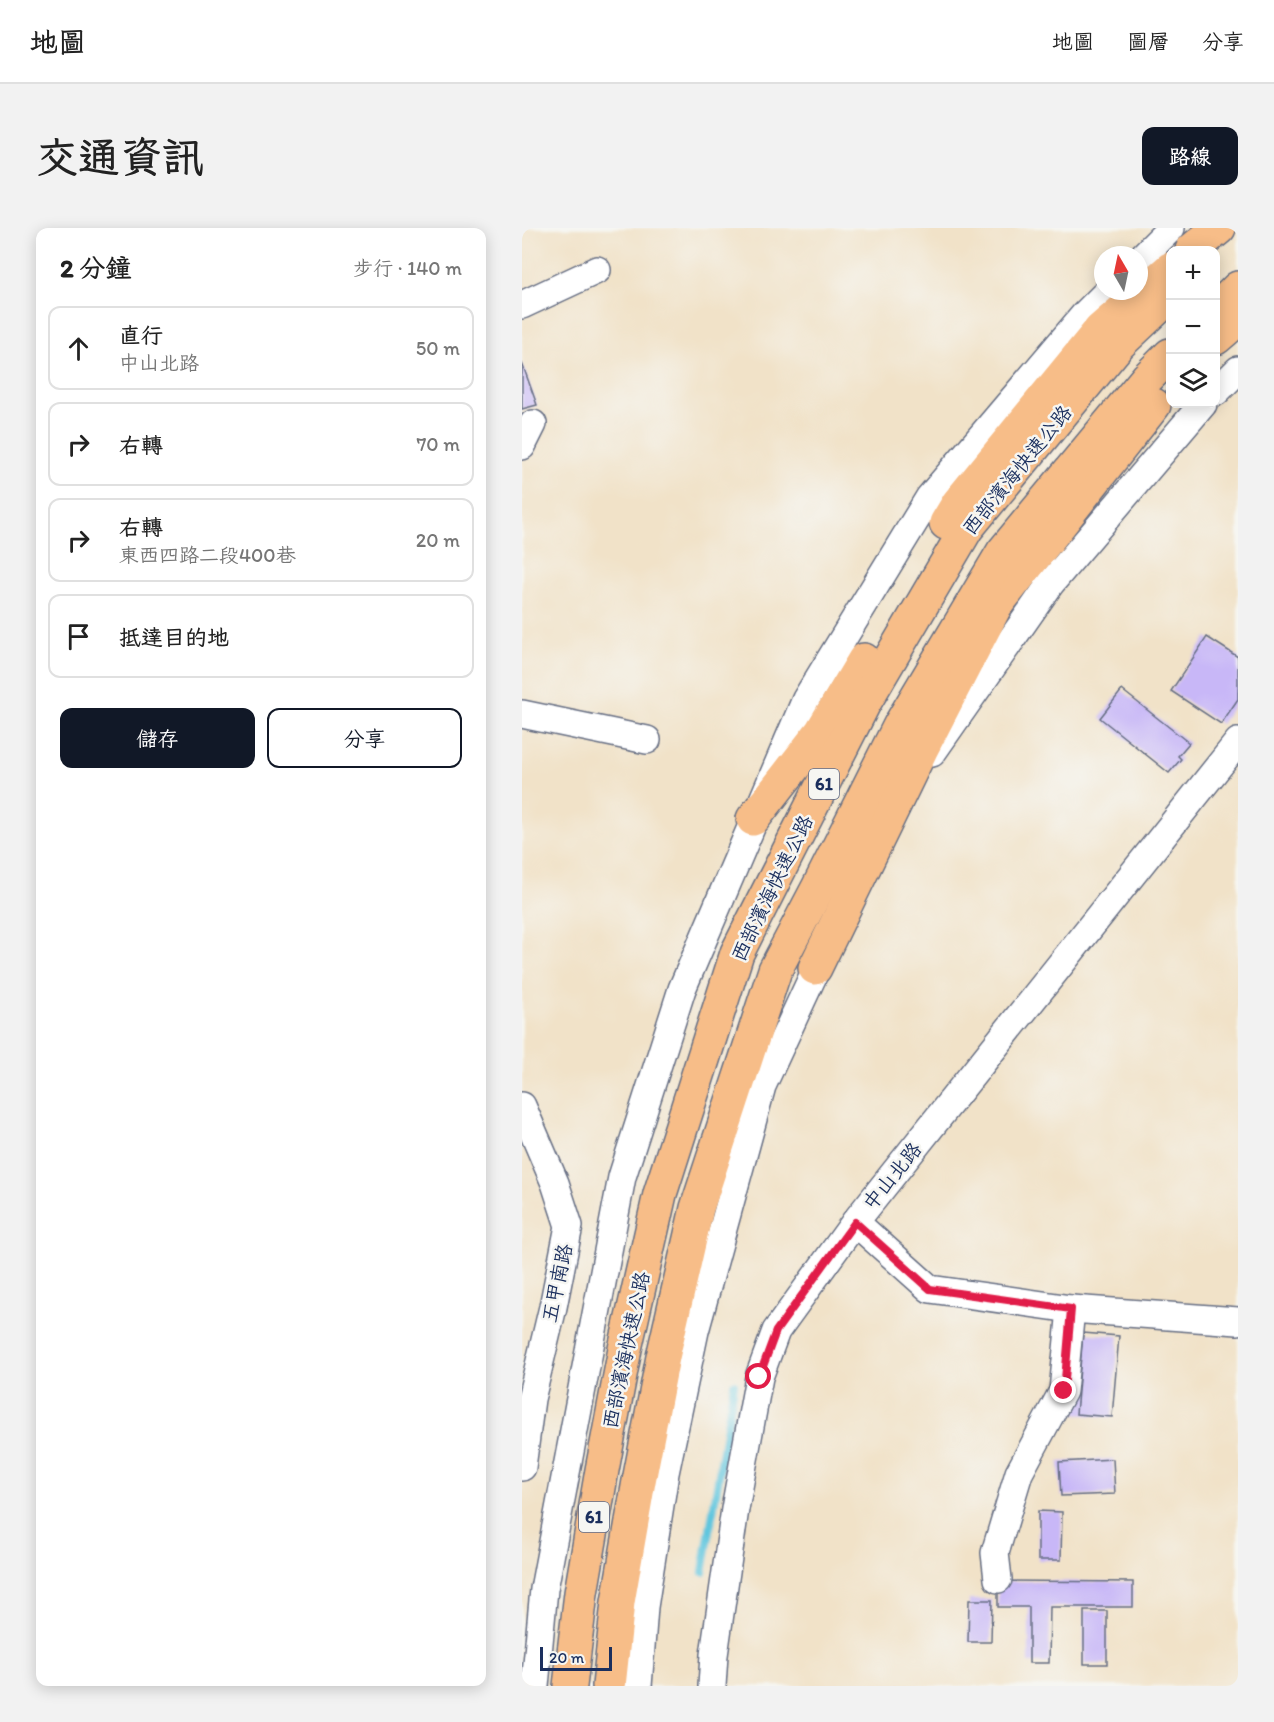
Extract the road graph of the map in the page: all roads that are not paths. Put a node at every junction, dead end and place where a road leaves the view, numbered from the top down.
1 (1171, 228) edge
2 (1219, 228) edge
3 (1238, 232) edge
4 (1197, 246) edge
5 (1220, 249) edge
6 (1148, 251) edge
7 (597, 270) dead end
8 (1166, 272) edge
9 (1238, 288) edge
10 (1099, 300) edge
11 (1166, 300) edge
12 (522, 305) edge
13 (1220, 305) edge
14 (1238, 318) edge
15 (1220, 334) edge
16 (1166, 359) edge
17 (1238, 370) edge
18 (1220, 387) edge
19 (1166, 388) edge
20 (1200, 408) edge
21 (522, 714) edge
22 (647, 740) dead end
23 (1238, 742) edge
24 (753, 819) junction
25 (815, 968) junction
26 (522, 1106) edge
27 (855, 1222) junction
28 (1071, 1309) junction
29 (1238, 1322) edge
30 (526, 1394) edge
31 (522, 1467) edge
32 (998, 1579) dead end
33 (535, 1686) edge
34 (570, 1686) edge
35 (609, 1686) edge
36 (638, 1686) edge
37 (712, 1686) edge

1 - 6 street
2 - 4 highway
3 - 5 highway
7 - 12 street
8 - 24 highway
9 - 13 highway
10 - 24 street
11 - 34 highway, 西部濱海快速公路 / 61
14 - 15 highway
16 - 35 highway, 西部濱海快速公路 / 61
17 - 18 street
19 - 25 highway
20 - 25 street
21 - 22 street
23 - 27 street, 中山北路
24 - 33 street
25 - 36 street
26 - 30 street, 五甲南路
27 - 28 street
27 - 37 street, 中山北路
28 - 29 street
28 - 32 street
30 - 31 street, 五甲南路

